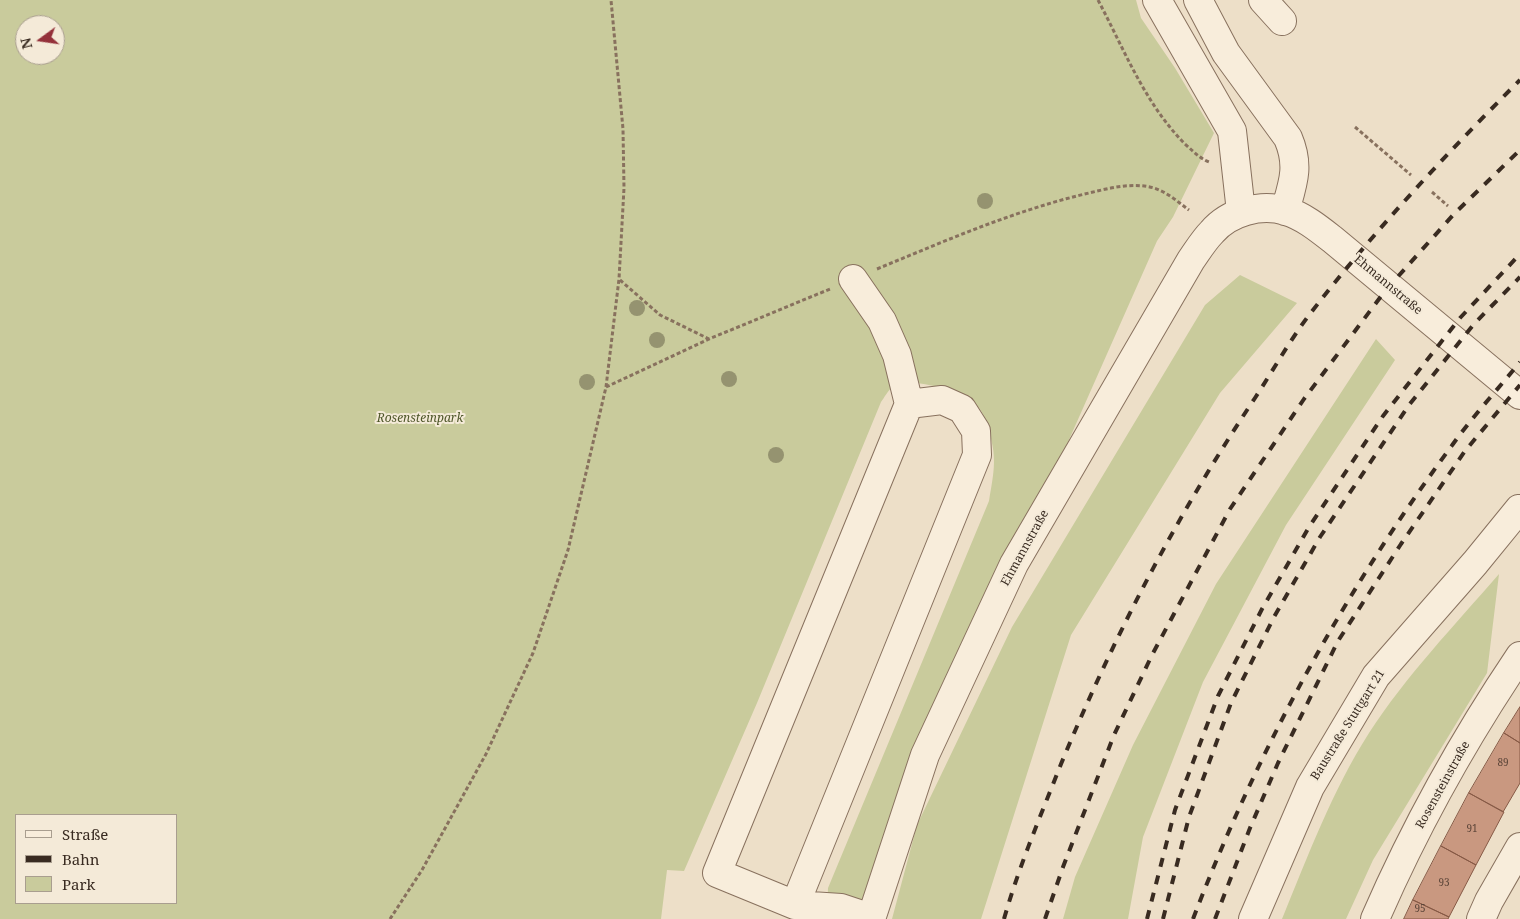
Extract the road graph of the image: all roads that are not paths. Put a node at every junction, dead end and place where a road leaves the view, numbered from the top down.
1 (1156, 0) edge
2 (1198, 0) edge
3 (1263, 0) edge
4 (1282, 22) dead end
5 (1285, 210) junction
6 (1241, 212) junction
7 (853, 279) road end
8 (1520, 395) edge
9 (909, 404) junction
10 (1519, 521) edge
11 (1520, 656) edge
12 (1520, 847) edge
13 (795, 905) junction
14 (871, 919) edge
15 (1253, 919) edge
16 (1269, 919) edge
17 (1375, 919) edge
18 (1481, 919) edge

1 - 6 street
2 - 5 street
3 - 4 street
5 - 6 street, Ehmannstraße
5 - 8 street, Ehmannstraße
6 - 14 street, Ehmannstraße
7 - 9 street
9 - 13 street
9 - 13 street
10 - 15 street, Baustraße Stuttgart 21
10 - 16 street, Baustraße Stuttgart 21
11 - 17 street, Rosensteinstraße
12 - 18 street
13 - 14 street

